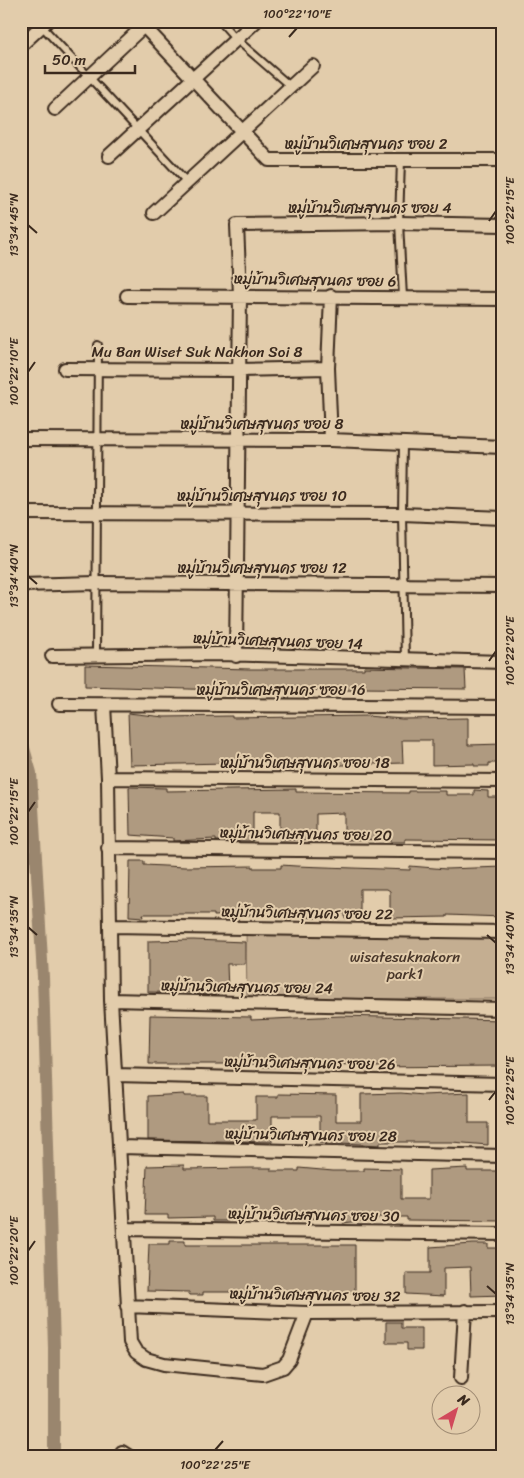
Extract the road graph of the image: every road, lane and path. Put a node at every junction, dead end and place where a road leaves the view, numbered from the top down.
1 (220, 21) edge
2 (256, 21) edge
3 (42, 23) edge
4 (144, 23) edge
5 (236, 39) junction
6 (21, 45) edge
7 (313, 66) dead end
8 (89, 76) junction
9 (194, 79) junction
10 (290, 86) junction
11 (55, 109) dead end
12 (138, 129) junction
13 (242, 131) junction
14 (109, 156) dead end
15 (401, 160) junction
16 (503, 160) edge
17 (187, 182) junction
18 (154, 213) dead end
19 (399, 223) junction
20 (503, 225) edge
21 (127, 296) dead end
22 (240, 296) junction
23 (331, 296) junction
24 (403, 297) junction
25 (503, 299) edge
26 (98, 345) dead end
27 (328, 368) junction
28 (65, 369) dead end
29 (97, 369) junction
30 (240, 370) junction
31 (21, 439) edge
32 (96, 440) junction
33 (331, 440) junction
34 (238, 441) junction
35 (403, 442) junction
36 (503, 447) edge
37 (95, 512) junction
38 (238, 512) junction
39 (21, 513) edge
40 (402, 514) junction
41 (503, 518) edge
42 (96, 583) junction
43 (21, 585) edge
44 (236, 585) junction
45 (403, 585) junction
46 (503, 586) edge
47 (52, 656) dead end
48 (96, 656) junction
49 (236, 656) junction
50 (405, 661) junction
51 (503, 662) edge
52 (59, 704) dead end
53 (104, 705) junction
54 (503, 706) edge
55 (108, 778) junction
56 (503, 781) edge
57 (108, 848) junction
58 (503, 852) edge
59 (110, 926) junction
60 (503, 932) edge
61 (111, 1000) junction
62 (503, 1008) edge
63 (116, 1075) junction
64 (503, 1084) edge
65 (119, 1147) junction
66 (503, 1156) edge
67 (124, 1229) junction
68 (503, 1234) edge
69 (127, 1306) junction
70 (465, 1311) junction
71 (503, 1312) edge
72 (306, 1313) junction
73 (462, 1378) dead end

1 - 5 lane
2 - 5 street
3 - 6 street
3 - 8 lane
4 - 8 street
4 - 9 street, หมู่บ้านวิเศษสุขนคร ซอย 2
5 - 9 street
5 - 10 lane
7 - 10 street
8 - 11 street
8 - 12 lane
9 - 12 street
9 - 13 street, หมู่บ้านวิเศษสุขนคร ซอย 2
10 - 13 street
12 - 14 street
12 - 17 lane
13 - 15 street, หมู่บ้านวิเศษสุขนคร ซอย 2
13 - 17 street
15 - 16 street, หมู่บ้านวิเศษสุขนคร ซอย 2
15 - 19 lane
17 - 18 street
19 - 20 street, หมู่บ้านวิเศษสุขนคร ซอย 4
19 - 22 street, หมู่บ้านวิเศษสุขนคร ซอย 4
19 - 24 lane
21 - 22 street, หมู่บ้านวิเศษสุขนคร ซอย 6
22 - 23 street, หมู่บ้านวิเศษสุขนคร ซอย 6
22 - 30 street
23 - 24 street, หมู่บ้านวิเศษสุขนคร ซอย 6
23 - 27 street
24 - 25 street, หมู่บ้านวิเศษสุขนคร ซอย 6
26 - 29 lane
27 - 30 street, Mu Ban Wiset Suk Nakhon Soi 8
27 - 33 street
28 - 29 street, Mu Ban Wiset Suk Nakhon Soi 8
29 - 30 street, Mu Ban Wiset Suk Nakhon Soi 8
29 - 32 lane
30 - 34 street
31 - 32 street, หมู่บ้านวิเศษสุขนคร ซอย 8
32 - 34 street, หมู่บ้านวิเศษสุขนคร ซอย 8
32 - 37 lane
33 - 34 street, หมู่บ้านวิเศษสุขนคร ซอย 8
33 - 35 street, หมู่บ้านวิเศษสุขนคร ซอย 8
34 - 38 street
35 - 36 street, หมู่บ้านวิเศษสุขนคร ซอย 8
35 - 40 lane
37 - 38 street, หมู่บ้านวิเศษสุขนคร ซอย 10
37 - 39 street, หมู่บ้านวิเศษสุขนคร ซอย 10
37 - 42 lane
38 - 40 street, หมู่บ้านวิเศษสุขนคร ซอย 10
38 - 44 street
40 - 41 street, หมู่บ้านวิเศษสุขนคร ซอย 10
40 - 45 lane
42 - 43 street, หมู่บ้านวิเศษสุขนคร ซอย 12
42 - 44 street, หมู่บ้านวิเศษสุขนคร ซอย 12
42 - 48 lane
44 - 45 street, หมู่บ้านวิเศษสุขนคร ซอย 12
44 - 49 street
45 - 46 street, หมู่บ้านวิเศษสุขนคร ซอย 12
45 - 50 lane
47 - 48 street, หมู่บ้านวิเศษสุขนคร ซอย 14
48 - 49 street, หมู่บ้านวิเศษสุขนคร ซอย 14
49 - 50 street, หมู่บ้านวิเศษสุขนคร ซอย 14
50 - 51 street, หมู่บ้านวิเศษสุขนคร ซอย 14
52 - 53 street, หมู่บ้านวิเศษสุขนคร ซอย 16
53 - 54 street, หมู่บ้านวิเศษสุขนคร ซอย 16
53 - 55 street
55 - 56 street, หมู่บ้านวิเศษสุขนคร ซอย 18
55 - 57 street
57 - 58 street, หมู่บ้านวิเศษสุขนคร ซอย 20
57 - 59 street
59 - 60 street, หมู่บ้านวิเศษสุขนคร ซอย 22
59 - 61 street
61 - 62 street, หมู่บ้านวิเศษสุขนคร ซอย 24
61 - 63 street
63 - 64 street, หมู่บ้านวิเศษสุขนคร ซอย 26
63 - 65 street
65 - 66 street, หมู่บ้านวิเศษสุขนคร ซอย 28
65 - 67 street
67 - 68 street, หมู่บ้านวิเศษสุขนคร ซอย 30
67 - 69 street
69 - 72 street, หมู่บ้านวิเศษสุขนคร ซอย 32
69 - 72 street
70 - 71 street, หมู่บ้านวิเศษสุขนคร ซอย 32
70 - 72 street, หมู่บ้านวิเศษสุขนคร ซอย 32
70 - 73 street

